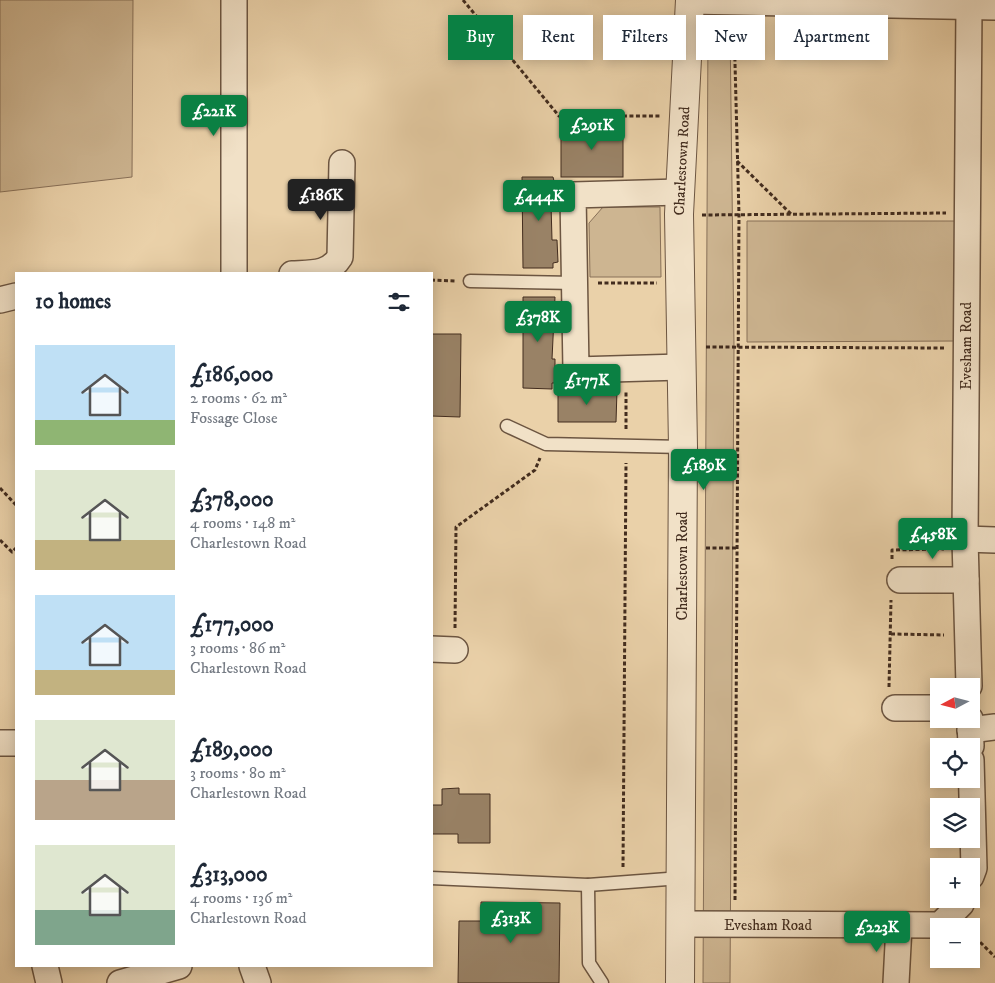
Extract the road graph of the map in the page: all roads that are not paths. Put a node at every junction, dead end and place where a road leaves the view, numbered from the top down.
1 (234, 0) edge
2 (690, 1) edge
3 (830, 2) edge
4 (968, 5) junction
5 (995, 7) edge
6 (342, 163) dead end
7 (679, 203) junction
8 (234, 272) edge
9 (324, 272) edge
10 (470, 281) road end
11 (575, 283) junction
12 (15, 296) edge
13 (0, 300) edge
14 (681, 357) junction
15 (507, 426) dead end
16 (683, 447) junction
17 (995, 540) edge
18 (965, 544) junction
19 (966, 580) junction
20 (894, 582) road end
21 (968, 678) edge
22 (892, 700) road end
23 (930, 706) edge
24 (995, 727) edge
25 (970, 732) edge
26 (15, 742) edge
27 (0, 743) edge
28 (972, 788) edge
29 (974, 858) edge
30 (433, 878) edge
31 (681, 878) junction
32 (588, 885) junction
33 (957, 908) edge
34 (680, 924) junction
35 (898, 926) junction
36 (45, 967) edge
37 (176, 967) edge
38 (252, 967) edge
39 (49, 983) edge
40 (120, 983) edge
41 (258, 983) edge
42 (602, 983) edge
43 (680, 983) edge
44 (896, 983) edge

1 - 8 street
2 - 3 street
2 - 7 street, Charlestown Road
3 - 4 street
4 - 5 street
4 - 18 street, Evesham Road
6 - 9 street
7 - 11 street
7 - 14 street, Charlestown Road
10 - 11 lane
11 - 14 street
12 - 13 street
14 - 16 street, Charlestown Road
15 - 16 lane
16 - 31 street, Charlestown Road
17 - 18 street
18 - 19 street, Evesham Road
19 - 20 street
19 - 21 street, Evesham Road
22 - 23 street
24 - 25 street
26 - 27 street
28 - 29 street
30 - 32 lane
31 - 32 lane
31 - 34 street, Charlestown Road
32 - 42 lane
33 - 35 street, Evesham Road
34 - 35 street, Evesham Road
34 - 43 street, Charlestown Road
35 - 44 street
36 - 39 street
37 - 40 street
38 - 41 street

